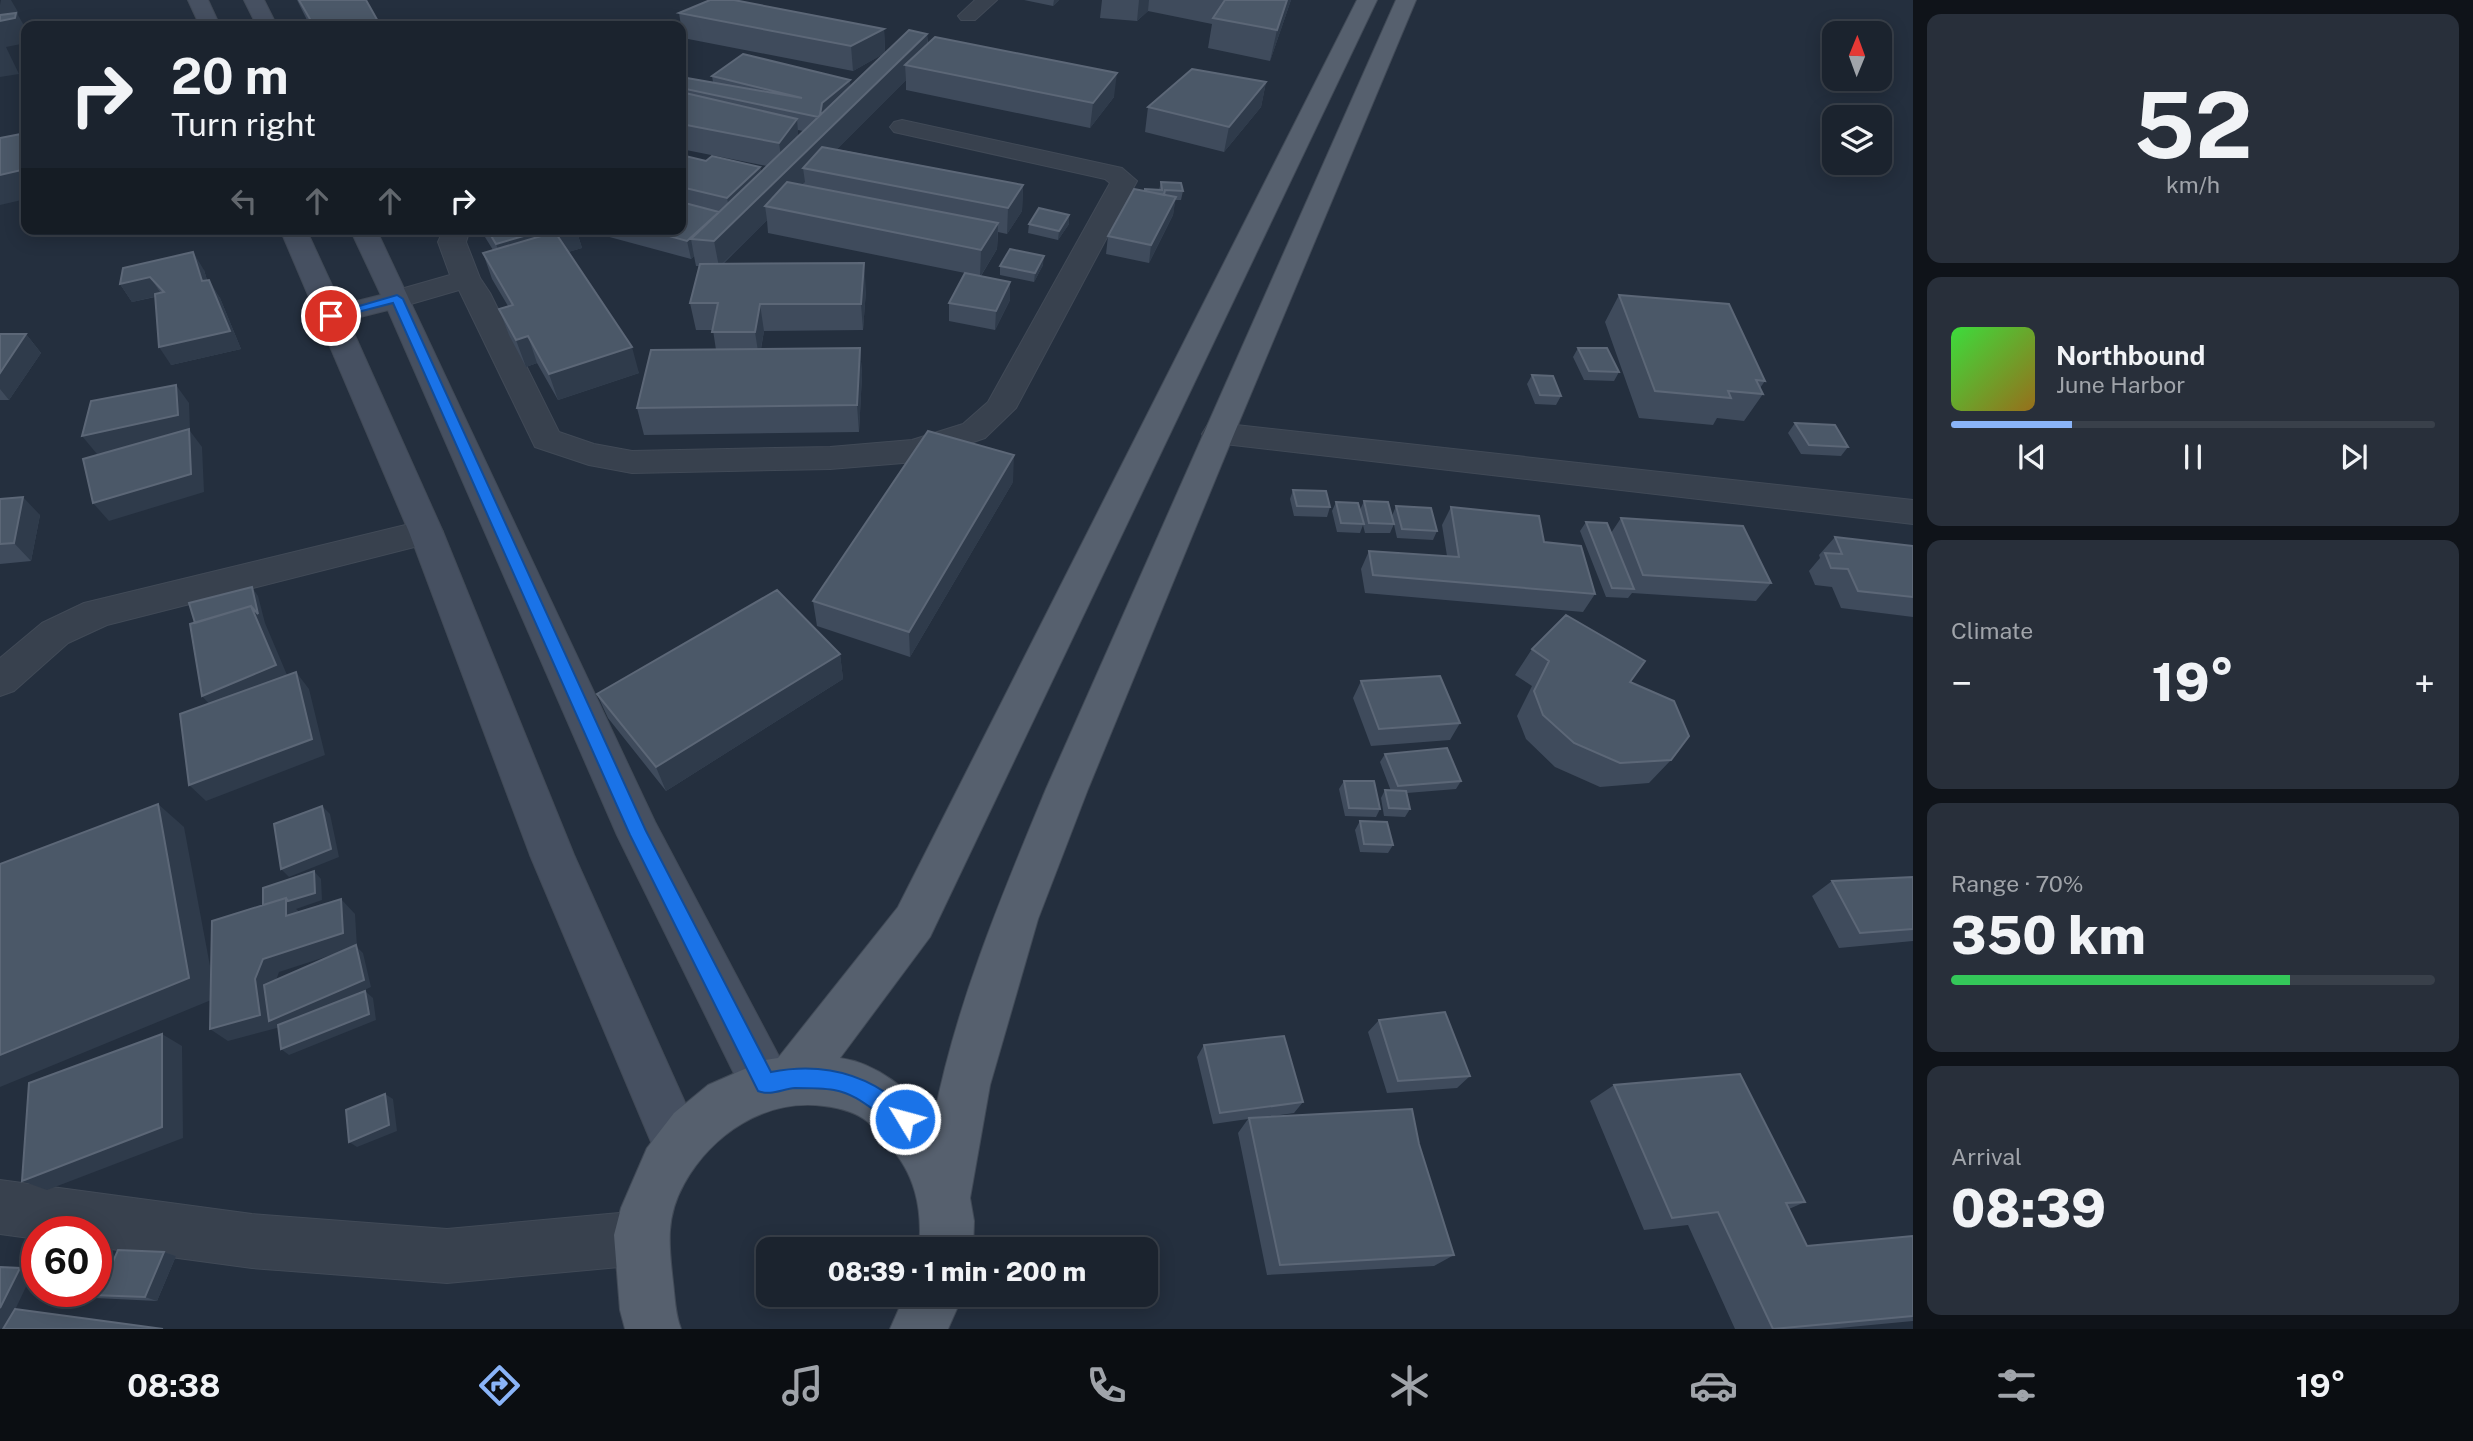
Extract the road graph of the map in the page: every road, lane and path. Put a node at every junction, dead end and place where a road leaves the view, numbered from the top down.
1 (198, 0) edge
2 (254, 0) edge
3 (988, 0) edge
4 (1367, 0) edge
5 (1406, 0) edge
6 (968, 16) dead end
7 (208, 21) edge
8 (264, 21) edge
9 (902, 127) dead end
10 (296, 235) edge
11 (366, 235) edge
12 (455, 235) edge
13 (466, 279) junction
14 (397, 299) junction
15 (331, 316) junction
16 (1218, 434) junction
17 (1913, 512) edge
18 (426, 532) junction
19 (0, 680) edge
20 (780, 1081) junction
21 (678, 1144) junction
22 (944, 1197) junction
23 (0, 1207) edge
24 (946, 1237) edge
25 (641, 1238) junction
26 (929, 1307) edge
27 (651, 1328) edge
28 (918, 1329) edge

1 - 7 street
2 - 8 street
3 - 6 street
4 - 20 main road
5 - 16 main road
9 - 13 street
10 - 15 street
11 - 14 street
12 - 13 street
13 - 14 street
14 - 15 street
14 - 20 street
15 - 18 street
16 - 17 street
16 - 22 main road
18 - 19 street
18 - 21 street
20 - 21 main road
20 - 22 main road
21 - 25 main road
22 - 24 main road
23 - 25 street
25 - 27 main road
26 - 28 main road

